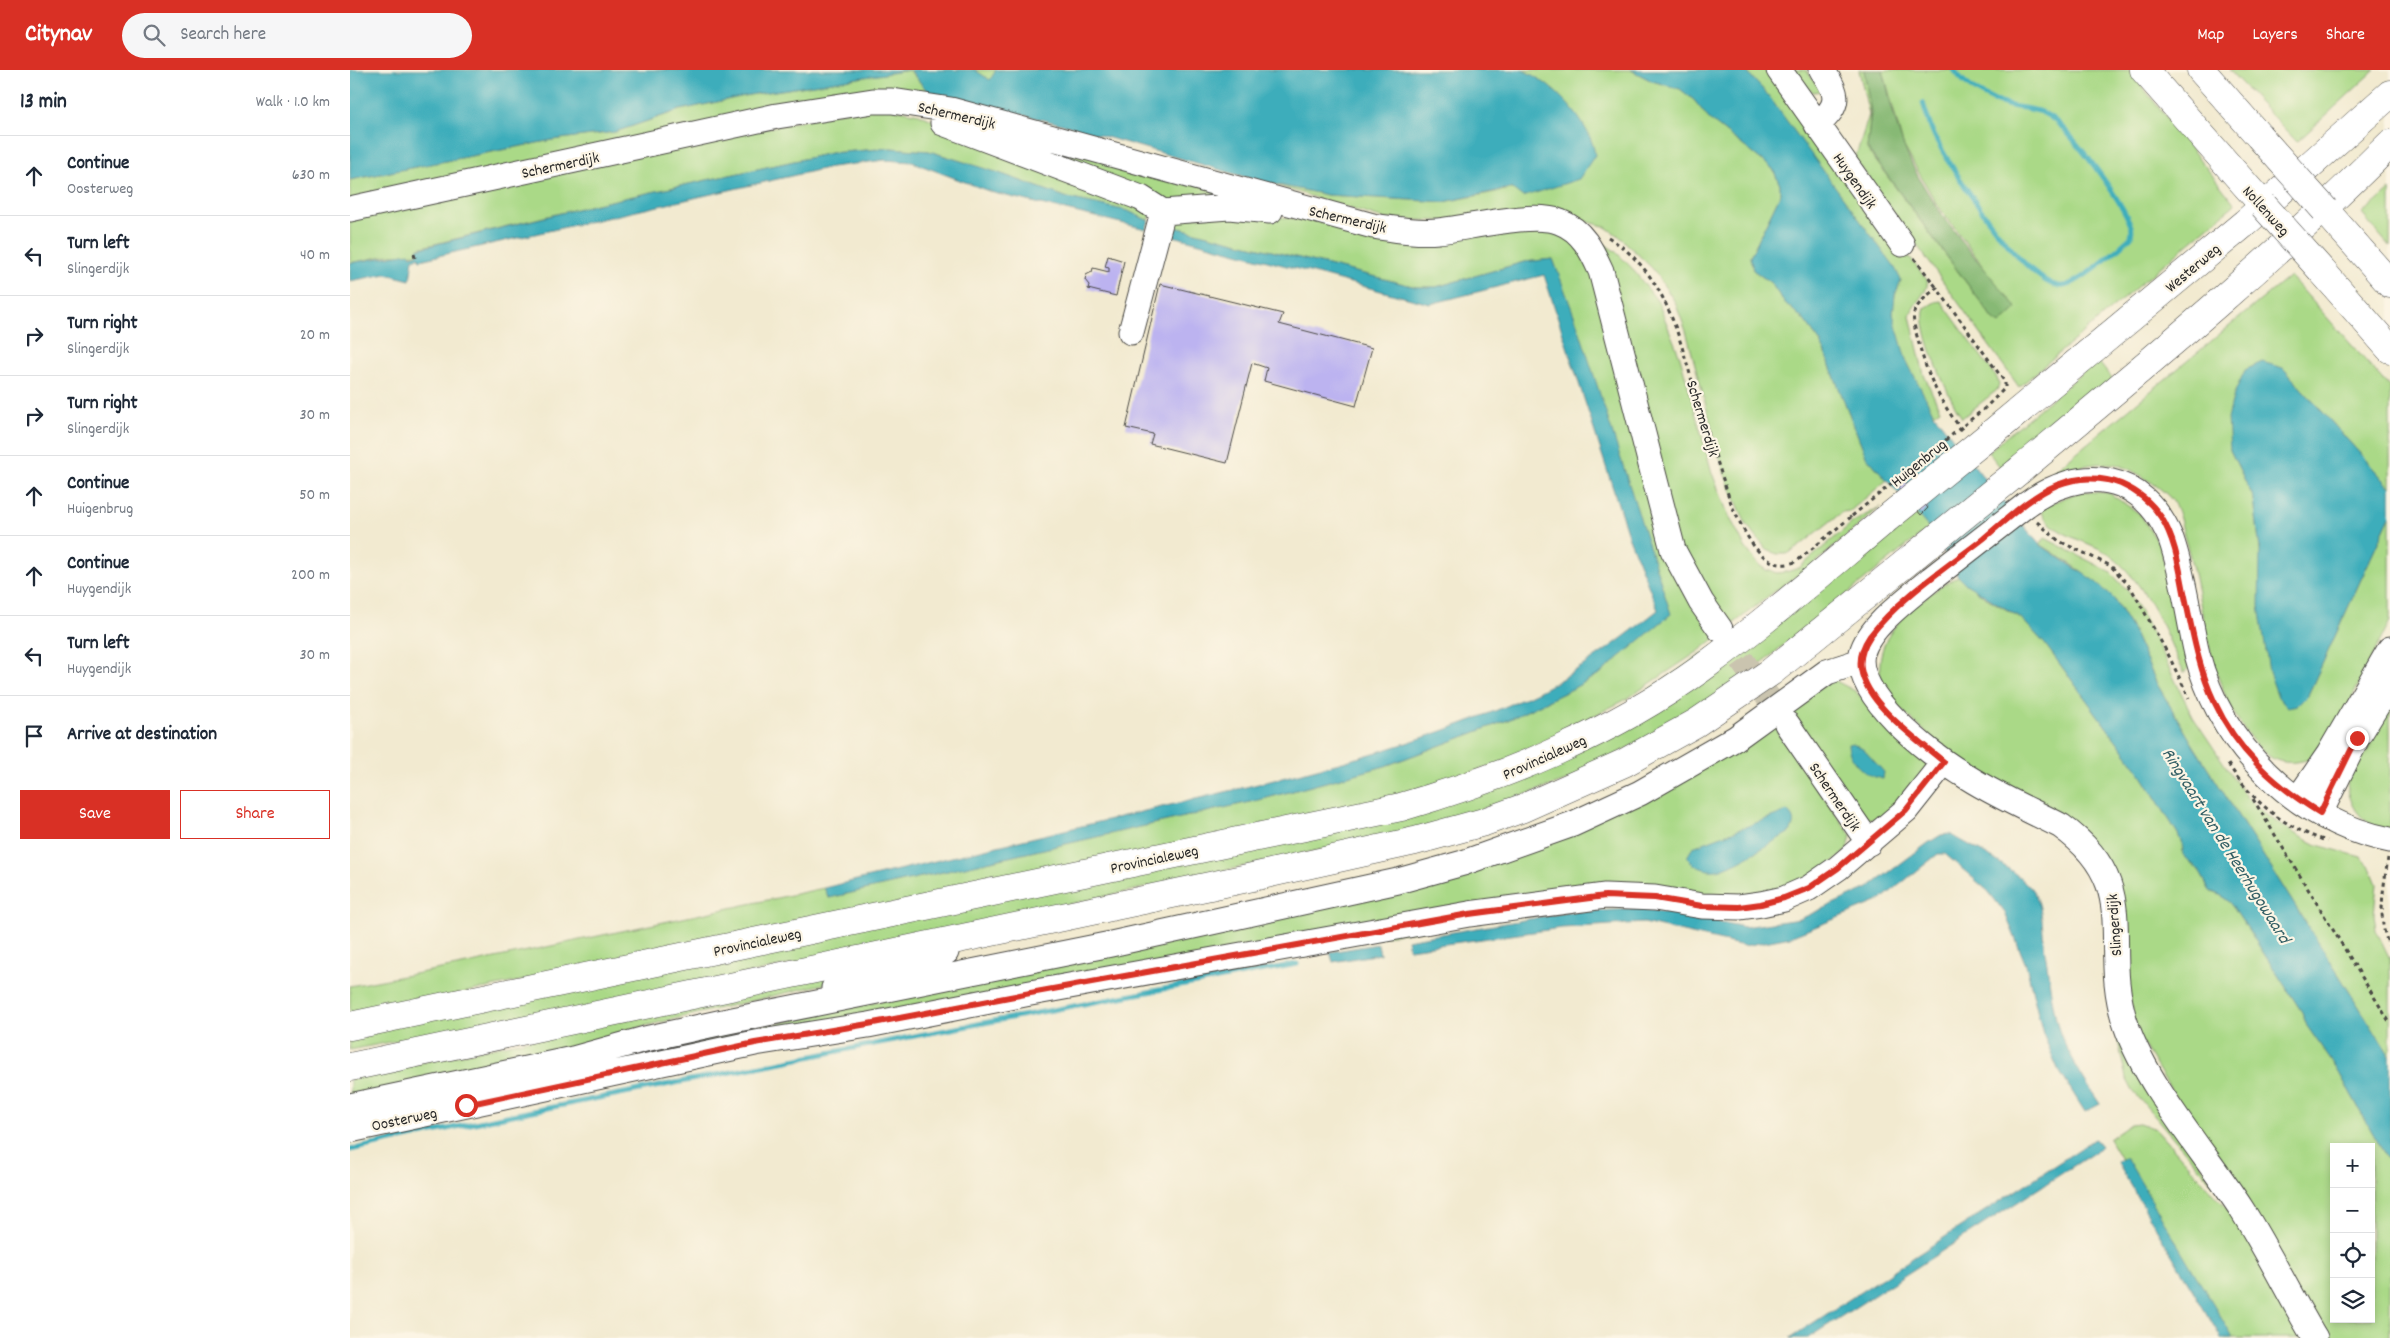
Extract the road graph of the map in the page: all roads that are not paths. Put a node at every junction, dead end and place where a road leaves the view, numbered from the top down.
1 (1779, 70) edge
2 (1822, 70) edge
3 (2144, 70) edge
4 (2201, 70) edge
5 (2390, 94) edge
6 (905, 102) junction
7 (1817, 125) junction
8 (2390, 144) edge
9 (2390, 153) edge
10 (2364, 170) junction
11 (350, 209) edge
12 (1163, 212) junction
13 (1347, 220) junction
14 (1902, 244) road end
15 (2390, 284) edge
16 (1131, 332) dead end
17 (2390, 349) edge
18 (1990, 434) joint
19 (1885, 520) joint
20 (1720, 630) tunnel mouth
21 (2390, 649) edge
22 (1861, 661) junction
23 (2390, 684) edge
24 (1787, 724) tunnel mouth
25 (1944, 762) junction
26 (2298, 799) junction
27 (2320, 813) junction
28 (1869, 843) junction
29 (2389, 849) edge
30 (980, 934) junction
31 (799, 1007) junction
32 (350, 1026) edge
33 (350, 1067) edge
34 (350, 1106) edge
35 (350, 1130) edge
36 (2315, 1338) edge

1 - 7 street, Huygendijk
2 - 7 street
3 - 17 main road, Nollenweg, bridge
4 - 15 main road, bridge
5 - 18 main road, Westerweg
6 - 11 street, Schermerdijk
6 - 12 street
6 - 13 street, Schermerdijk
7 - 14 street, Huygendijk
8 - 10 main road
9 - 10 main road
10 - 30 main road, bridge
12 - 13 street
12 - 16 street
13 - 20 street, Schermerdijk
18 - 19 main road, Huigenbrug, bridge
19 - 32 main road, Provincialeweg
21 - 26 street
22 - 25 street, Slingerdijk
22 - 26 street, bridge
22 - 31 street
23 - 27 street
24 - 28 street, Schermerdijk
25 - 28 street, Oosterweg
25 - 36 street, Slingerdijk
26 - 27 street
27 - 29 street
28 - 35 street, Oosterweg
30 - 31 street
30 - 33 main road
31 - 34 street

